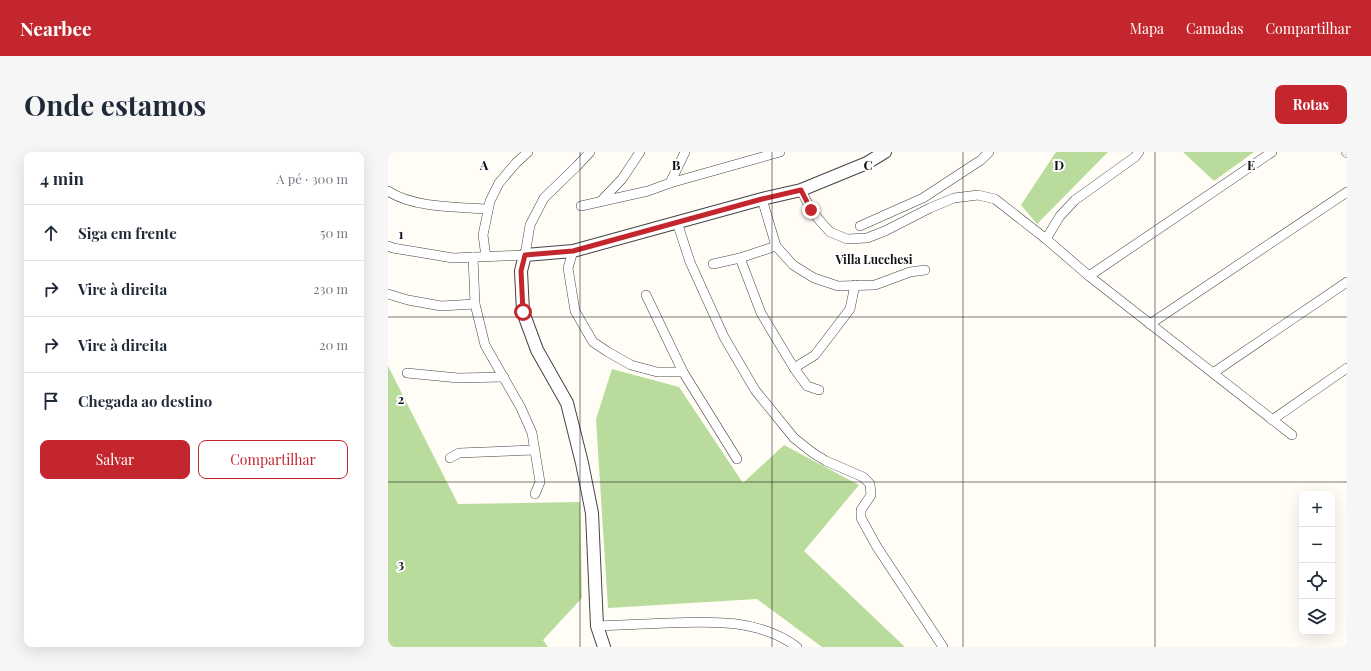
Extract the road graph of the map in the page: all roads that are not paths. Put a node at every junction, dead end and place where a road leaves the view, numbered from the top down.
1 (528, 152) edge
2 (590, 152) edge
3 (640, 152) edge
4 (685, 152) edge
5 (780, 152) edge
6 (886, 152) edge
7 (989, 152) edge
8 (1139, 152) edge
9 (1272, 152) edge
10 (670, 183) junction
11 (801, 190) junction
12 (388, 191) edge
13 (1347, 192) edge
14 (762, 199) junction
15 (601, 201) junction
16 (581, 206) dead end
17 (488, 209) junction
18 (677, 222) junction
19 (860, 226) dead end
20 (1046, 239) junction
21 (388, 246) edge
22 (776, 246) junction
23 (573, 251) junction
24 (525, 255) junction
25 (473, 257) junction
26 (486, 257) junction
27 (740, 258) junction
28 (713, 264) dead end
29 (926, 270) dead end
30 (1089, 276) junction
31 (1347, 282) edge
32 (855, 285) junction
33 (388, 294) edge
34 (646, 295) dead end
35 (475, 304) junction
36 (1150, 324) junction
37 (794, 368) junction
38 (1347, 368) edge
39 (683, 372) junction
40 (407, 373) dead end
41 (1213, 373) junction
42 (504, 377) junction
43 (819, 390) dead end
44 (1272, 420) junction
45 (1292, 435) dead end
46 (534, 450) junction
47 (450, 458) dead end
48 (737, 459) dead end
49 (535, 494) dead end
50 (597, 626) junction
51 (604, 647) edge
52 (798, 647) edge
53 (942, 647) edge

1 - 17 street
2 - 24 street
3 - 15 street
4 - 10 street
5 - 10 street
6 - 11 street
7 - 19 street
8 - 20 street
9 - 30 street
10 - 15 street
11 - 14 street
11 - 20 street
12 - 17 street
13 - 36 street
14 - 18 street
14 - 22 street
15 - 16 street
17 - 26 street
18 - 23 street
18 - 53 street
20 - 30 street
21 - 25 street
22 - 27 street
22 - 32 street
23 - 24 street
23 - 39 street
24 - 26 street
24 - 50 street
25 - 26 street
25 - 35 street
27 - 28 street
27 - 37 street
29 - 32 street
30 - 36 street
31 - 41 street
32 - 37 street
33 - 35 street
34 - 39 street
35 - 42 street
36 - 41 street
37 - 43 street
38 - 44 street
39 - 48 street
40 - 42 street
41 - 44 street
42 - 46 street
44 - 45 street
46 - 47 street
46 - 49 street
50 - 51 street
50 - 52 street

